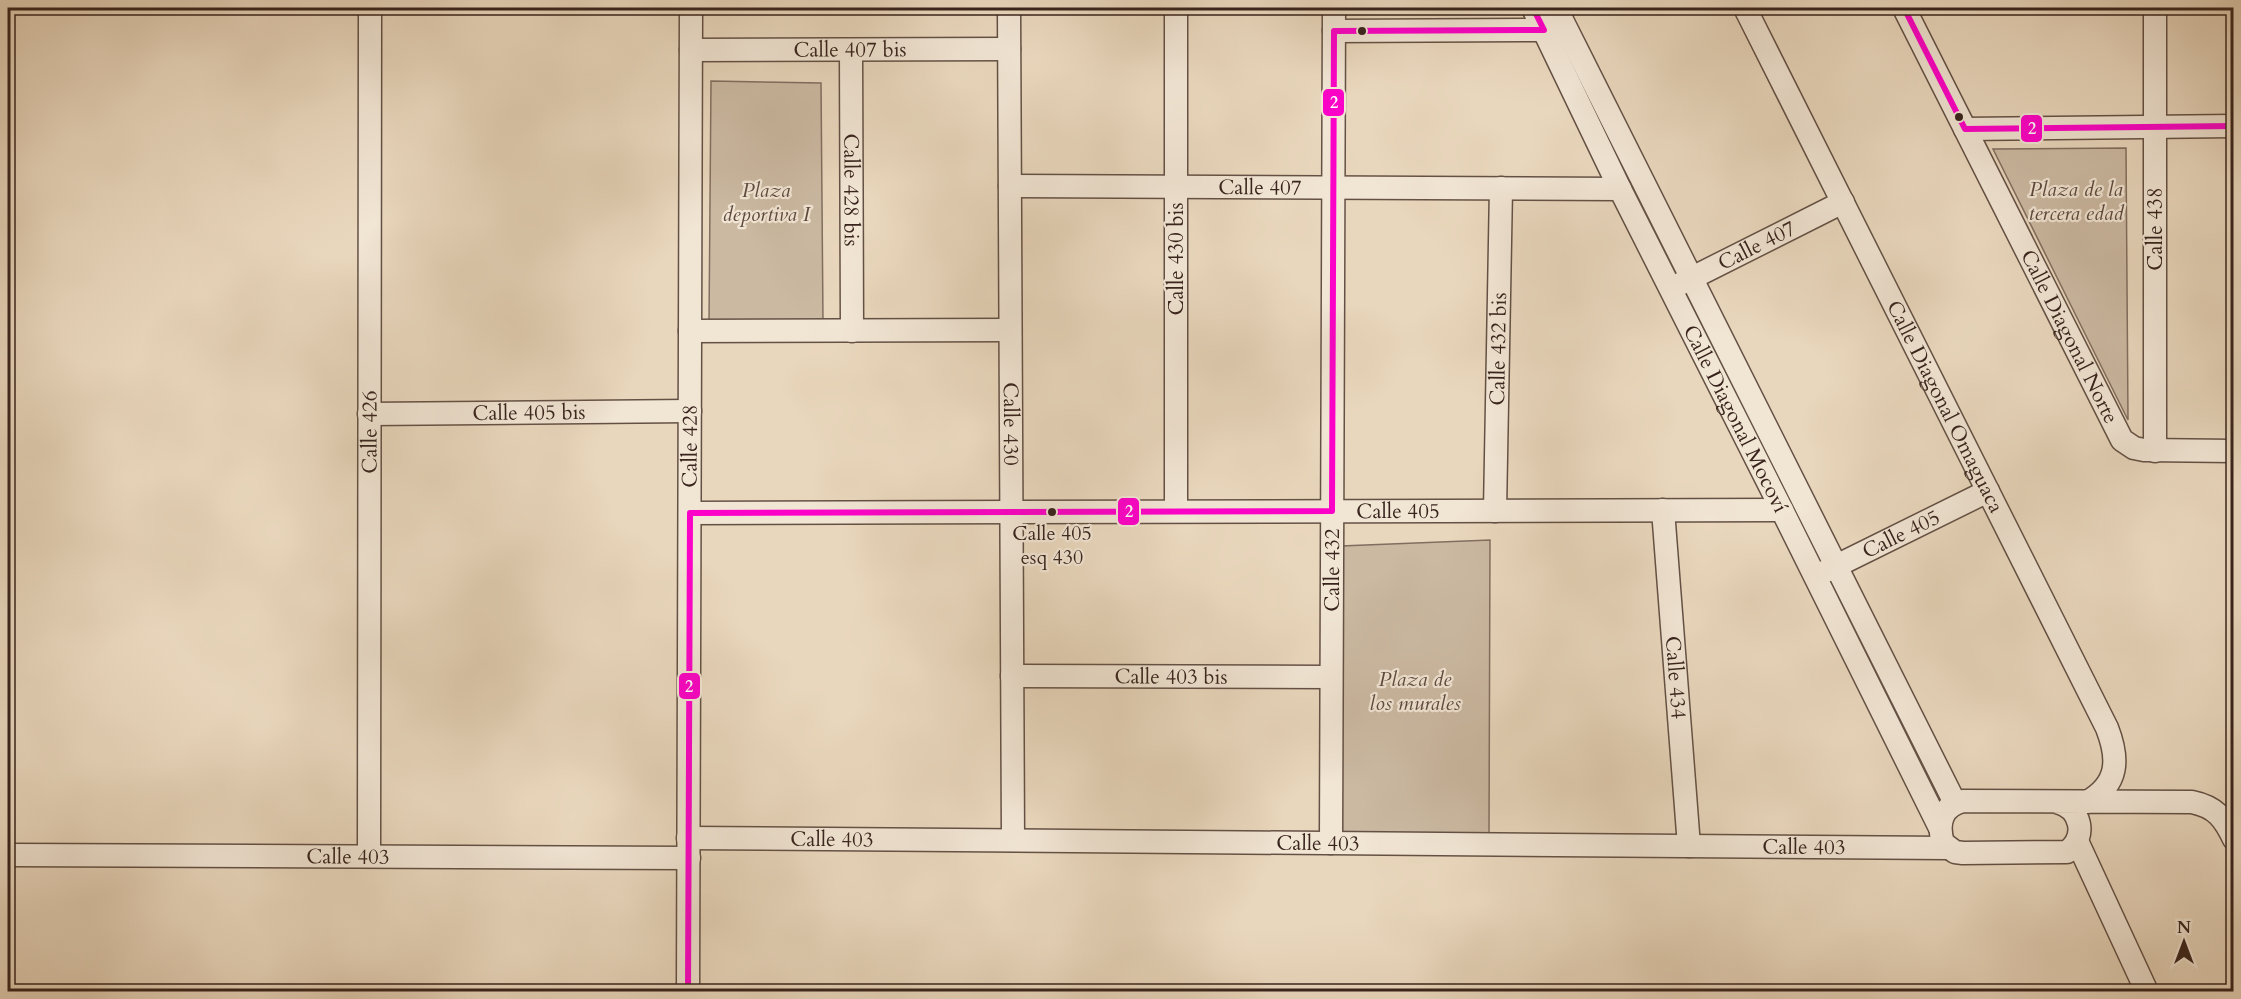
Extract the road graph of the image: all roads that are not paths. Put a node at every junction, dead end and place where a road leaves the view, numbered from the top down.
1 (370, 8) edge
2 (691, 8) edge
3 (1009, 8) edge
4 (1176, 8) edge
5 (1334, 8) edge
6 (1533, 8) edge
7 (1556, 8) edge
8 (1745, 8) edge
9 (1904, 8) edge
10 (2155, 8) edge
11 (1544, 30) junction
12 (1334, 31) junction
13 (1009, 49) junction
14 (691, 50) junction
15 (851, 50) junction
16 (2234, 126) edge
17 (2155, 127) junction
18 (1965, 129) junction
19 (1010, 186) junction
20 (1176, 187) junction
21 (1333, 188) junction
22 (1501, 188) junction
23 (1620, 189) junction
24 (1843, 202) junction
25 (1692, 278) junction
26 (1671, 288) junction
27 (1010, 330) junction
28 (690, 331) junction
29 (852, 331) junction
30 (690, 411) junction
31 (369, 414) junction
32 (2155, 451) junction
33 (2234, 451) edge
34 (1988, 491) junction
35 (1495, 510) junction
36 (1663, 510) junction
37 (1782, 510) junction
38 (1176, 511) junction
39 (1332, 511) junction
40 (1011, 512) junction
41 (690, 513) junction
42 (1836, 566) junction
43 (1815, 576) junction
44 (1012, 676) junction
45 (1331, 677) junction
46 (2057, 802) junction
47 (2087, 802) junction
48 (1955, 803) junction
49 (1944, 838) junction
50 (2234, 839) edge
51 (1012, 840) junction
52 (2077, 841) junction
53 (1331, 843) junction
54 (1689, 846) junction
55 (689, 848) junction
56 (8, 855) edge
57 (369, 856) junction
58 (688, 992) edge
59 (2147, 992) edge

1 - 31 street, Calle 426
2 - 14 street, Calle 428
3 - 13 street, Calle 430
4 - 20 street, Calle 430 bis
5 - 12 street, Calle 432
6 - 11 street, Calle Diagonal Mocoví
7 - 25 street, Calle Diagonal Mocoví
8 - 24 street, Calle Diagonal Omaguaca
9 - 18 street, Calle Diagonal Norte
10 - 17 street, Calle 438
11 - 12 street
11 - 23 street, Calle Diagonal Mocoví
12 - 21 street, Calle 432
13 - 15 street, Calle 407 bis
13 - 19 street, Calle 430
14 - 15 street, Calle 407 bis
14 - 28 street, Calle 428
15 - 29 street, Calle 428 bis
16 - 17 street
17 - 18 street
17 - 32 street, Calle 438
18 - 32 street, Calle Diagonal Norte
19 - 20 street, Calle 407
19 - 27 street, Calle 430
20 - 21 street, Calle 407
20 - 38 street, Calle 430 bis
21 - 22 street, Calle 407
21 - 39 street, Calle 432
22 - 23 street, Calle 407
22 - 35 street, Calle 432 bis
23 - 26 street, Calle Diagonal Mocoví
24 - 25 street, Calle 407
24 - 34 street, Calle Diagonal Omaguaca
25 - 26 street, Calle 407
25 - 42 street, Calle Diagonal Mocoví
26 - 37 street, Calle Diagonal Mocoví
27 - 29 street
27 - 40 street, Calle 430
28 - 29 street
28 - 30 street, Calle 428
30 - 31 street, Calle 405 bis
30 - 41 street, Calle 428
31 - 57 street, Calle 426
32 - 33 street
34 - 42 street, Calle 405
34 - 47 street, Calle Diagonal Omaguaca
35 - 36 street, Calle 405
35 - 39 street, Calle 405
36 - 37 street, Calle 405
36 - 54 street, Calle 434
37 - 43 street, Calle Diagonal Mocoví
38 - 39 street, Calle 405
38 - 40 street, Calle 405
39 - 45 street, Calle 432
40 - 41 street, Calle 405
40 - 44 street, Calle 430
41 - 55 street, Calle 428
42 - 43 street, Calle 405
42 - 48 street, Calle Diagonal Mocoví
43 - 49 street, Calle Diagonal Mocoví
44 - 45 street, Calle 403 bis
44 - 51 street, Calle 430
45 - 53 street, Calle 432
46 - 47 street
46 - 48 street
46 - 52 street
47 - 50 street
48 - 49 street
49 - 52 street, Calle 403
49 - 54 street, Calle 403
51 - 53 street, Calle 403
51 - 55 street, Calle 403
52 - 59 street
53 - 54 street, Calle 403
55 - 57 street, Calle 403
55 - 58 street, Calle 428
56 - 57 street, Calle 403

